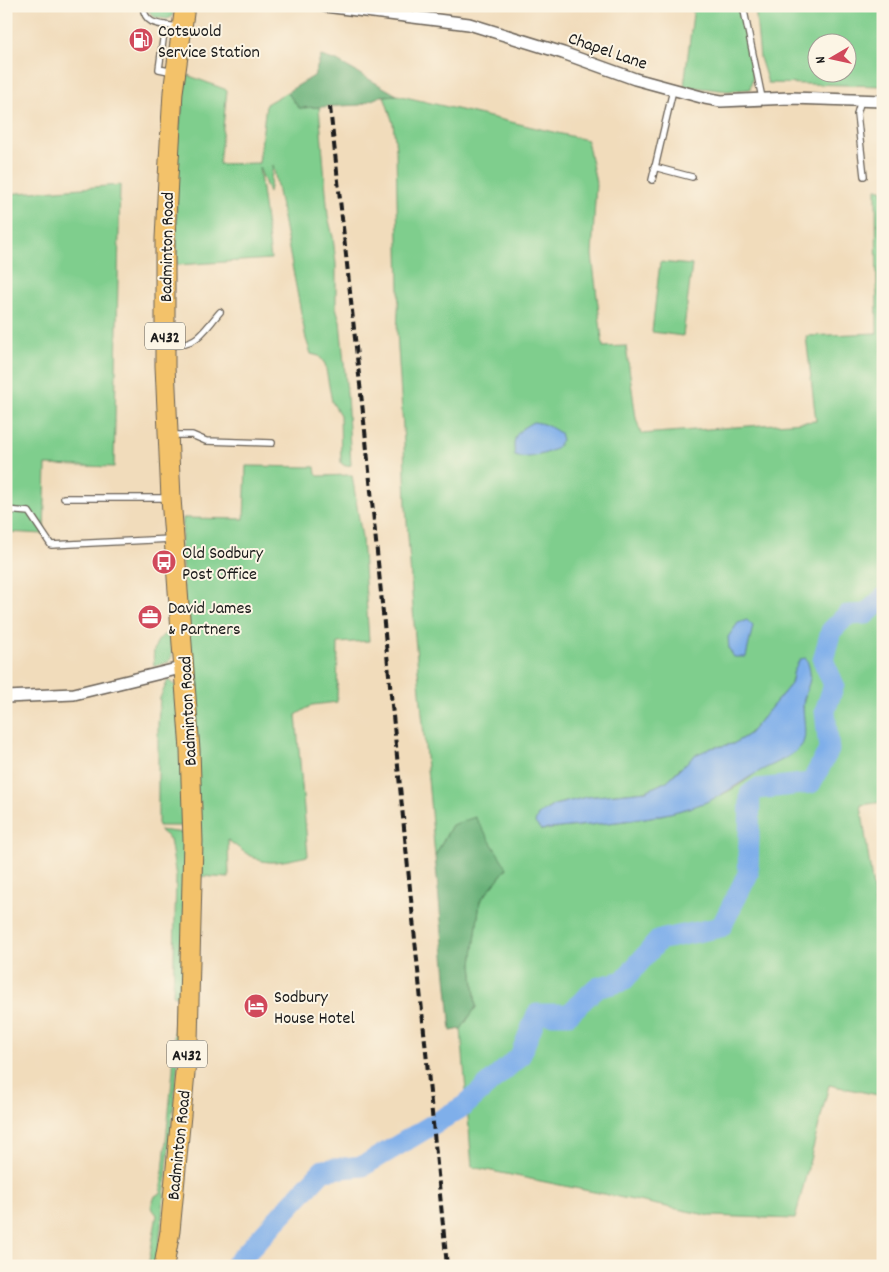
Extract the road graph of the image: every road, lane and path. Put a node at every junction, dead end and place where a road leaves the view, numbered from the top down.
1 (143, 6) edge
2 (185, 6) edge
3 (325, 6) edge
4 (743, 6) edge
5 (173, 26) junction
6 (673, 90) junction
7 (762, 98) junction
8 (861, 100) junction
9 (883, 101) edge
10 (654, 168) junction
11 (864, 176) dead end
12 (692, 177) dead end
13 (652, 180) dead end
14 (220, 312) dead end
15 (165, 346) junction
16 (168, 435) junction
17 (272, 443) dead end
18 (64, 498) dead end
19 (171, 498) junction
20 (6, 510) edge
21 (174, 539) junction
22 (185, 667) junction
23 (6, 697) edge
24 (164, 1266) edge

1 - 5 lane
2 - 5 main road, Badminton Road / A432
3 - 6 street, Chapel Lane
4 - 7 lane
5 - 15 main road, Badminton Road / A432
6 - 7 street, Chapel Lane
6 - 10 lane
7 - 8 street, Chapel Lane
8 - 9 street, Chapel Lane
8 - 11 lane
10 - 12 lane
10 - 13 lane
14 - 15 lane
15 - 16 main road, Badminton Road / A432
16 - 17 lane
16 - 19 main road, Badminton Road / A432
18 - 19 lane
19 - 21 main road, Badminton Road / A432
20 - 21 lane
21 - 22 main road, Badminton Road / A432
22 - 23 street
22 - 24 main road, Badminton Road / A432

